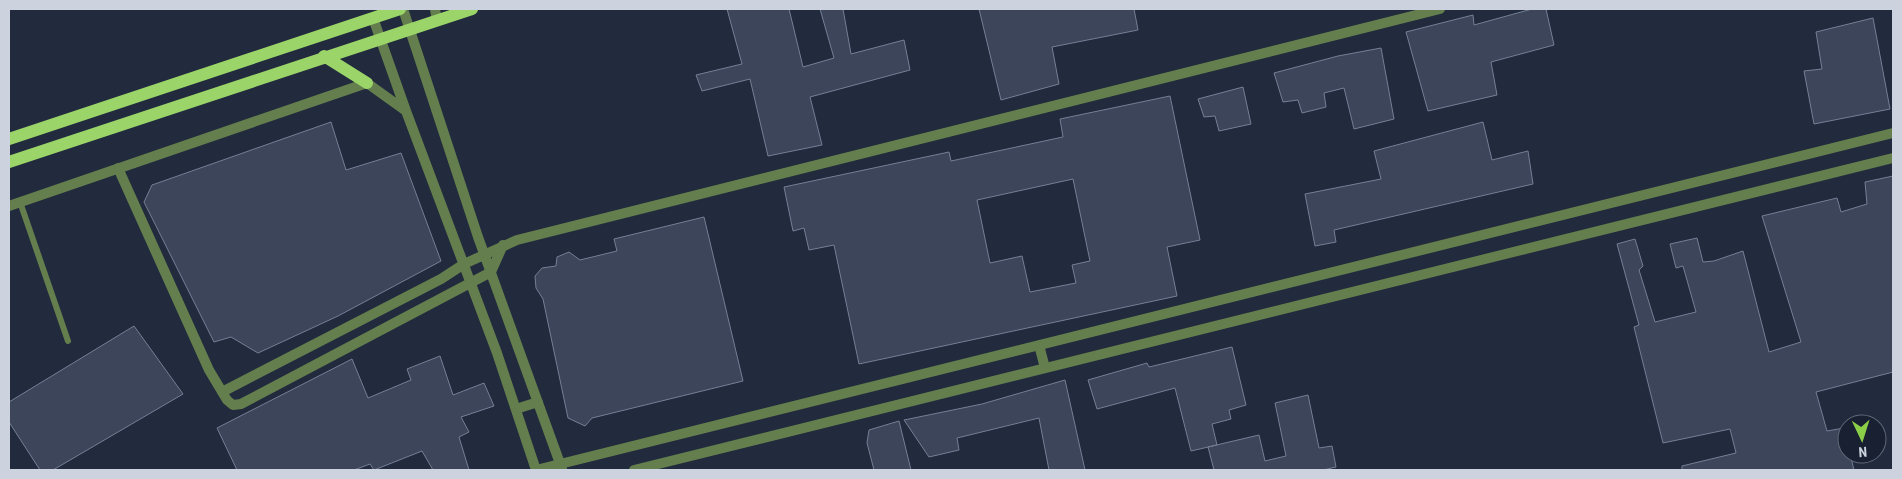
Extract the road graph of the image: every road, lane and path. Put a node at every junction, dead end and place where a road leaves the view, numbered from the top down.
1 (402, 9) edge
2 (472, 9) edge
3 (1440, 9) edge
4 (436, 15) edge
5 (373, 18) junction
6 (409, 30) junction
7 (380, 39) junction
8 (324, 56) junction
9 (367, 82) junction
10 (406, 111) junction
11 (1893, 133) edge
12 (9, 139) edge
13 (1893, 158) edge
14 (9, 162) edge
15 (118, 168) junction
16 (20, 202) junction
17 (9, 206) edge
18 (503, 245) junction
19 (484, 254) junction
20 (464, 264) junction
21 (491, 272) junction
22 (471, 283) junction
23 (68, 341) dead end
24 (1039, 345) junction
25 (1045, 368) junction
26 (222, 392) junction
27 (538, 402) junction
28 (516, 408) junction
29 (561, 467) edge
30 (536, 470) edge
31 (634, 470) edge

1 - 5 main road
1 - 6 street
2 - 4 main road
3 - 18 street
4 - 6 main road
5 - 7 street
5 - 12 main road
6 - 7 main road
6 - 19 street
7 - 8 main road
7 - 10 street
8 - 9 main road
8 - 14 main road
9 - 10 street
9 - 15 street
10 - 20 street
11 - 24 street
13 - 25 street
15 - 16 street
15 - 26 street
16 - 17 street
16 - 23 lane
18 - 19 street
18 - 21 street
19 - 20 street
19 - 21 street
20 - 22 street
20 - 26 street
21 - 22 street
21 - 27 street
22 - 26 street
22 - 28 street
24 - 25 street
24 - 29 street
25 - 31 street
27 - 28 street
27 - 29 street
28 - 30 street
29 - 30 street

